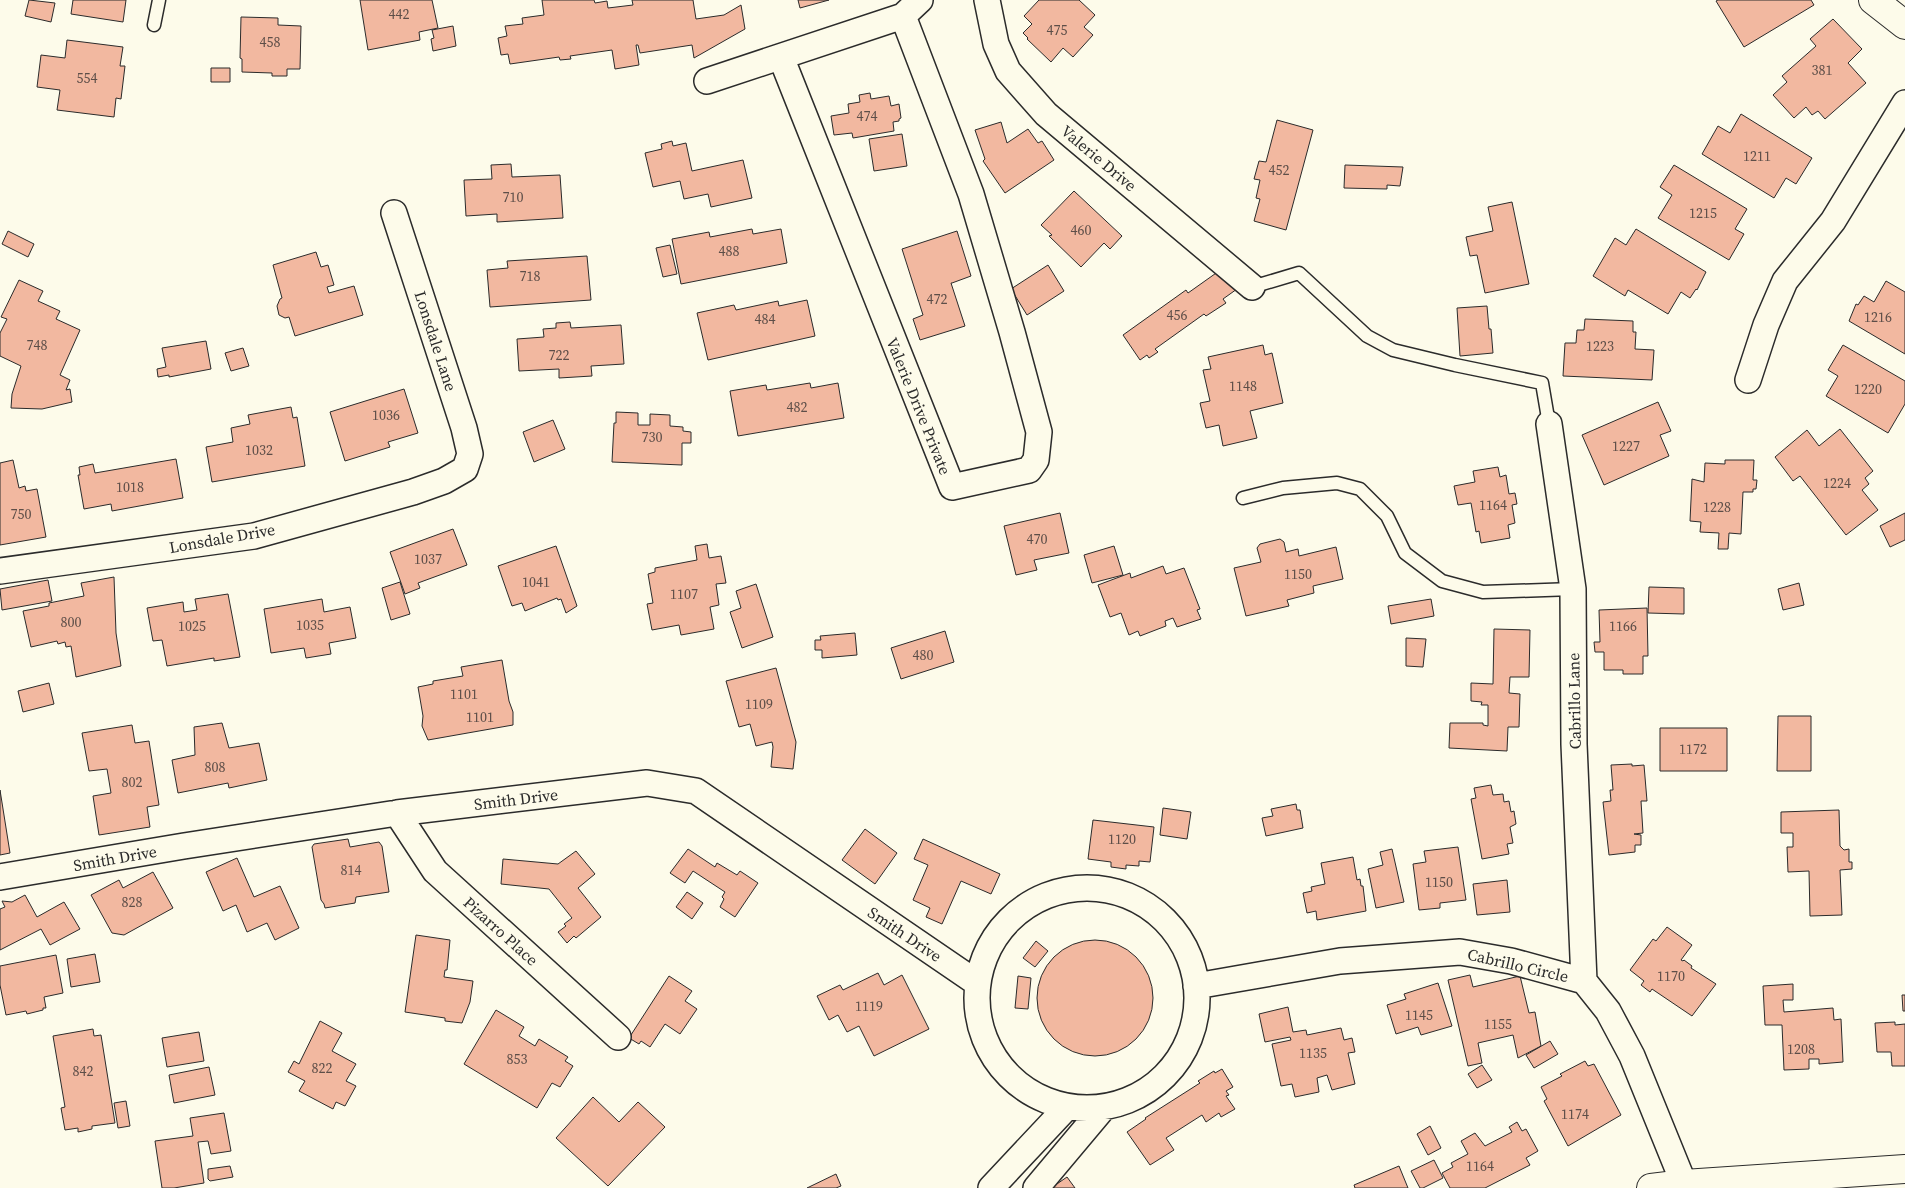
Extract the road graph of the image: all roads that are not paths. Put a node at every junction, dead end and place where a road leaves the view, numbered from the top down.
1 (159, 0) edge
2 (987, 0) edge
3 (1873, 0) edge
4 (912, 8) edge
5 (154, 25) dead end
6 (1905, 25) edge
7 (781, 57) junction
8 (707, 81) dead end
9 (1905, 103) edge
10 (394, 213) dead end
11 (1252, 287) joint
12 (1748, 380) dead end
13 (1549, 424) joint
14 (465, 469) joint
15 (1243, 498) dead end
16 (0, 571) edge
17 (1573, 588) junction
18 (397, 813) junction
19 (0, 877) edge
20 (1584, 980) junction
21 (977, 983) junction
22 (1196, 986) junction
23 (618, 1037) dead end
24 (1067, 1107) junction
25 (1104, 1107) junction
26 (1905, 1169) edge
27 (1684, 1184) junction
28 (992, 1188) edge
29 (1036, 1188) edge
30 (1651, 1188) edge

1 - 5 lane
2 - 11 street, Valerie Drive
3 - 6 street
4 - 7 street
4 - 7 street, Valerie Drive Private
7 - 8 street
9 - 12 street
10 - 14 street, Lonsdale Lane
11 - 13 lane
13 - 17 street, Cabrillo Lane
14 - 16 street, Lonsdale Drive
15 - 17 lane
17 - 20 street, Cabrillo Lane
18 - 19 street, Smith Drive
18 - 21 street, Smith Drive
18 - 23 street, Pizarro Place
20 - 22 street, Cabrillo Circle
20 - 27 street, Cabrillo Circle
21 - 22 street
21 - 24 street
22 - 25 street
24 - 25 street
24 - 28 street
25 - 29 street
26 - 27 street
27 - 30 street

